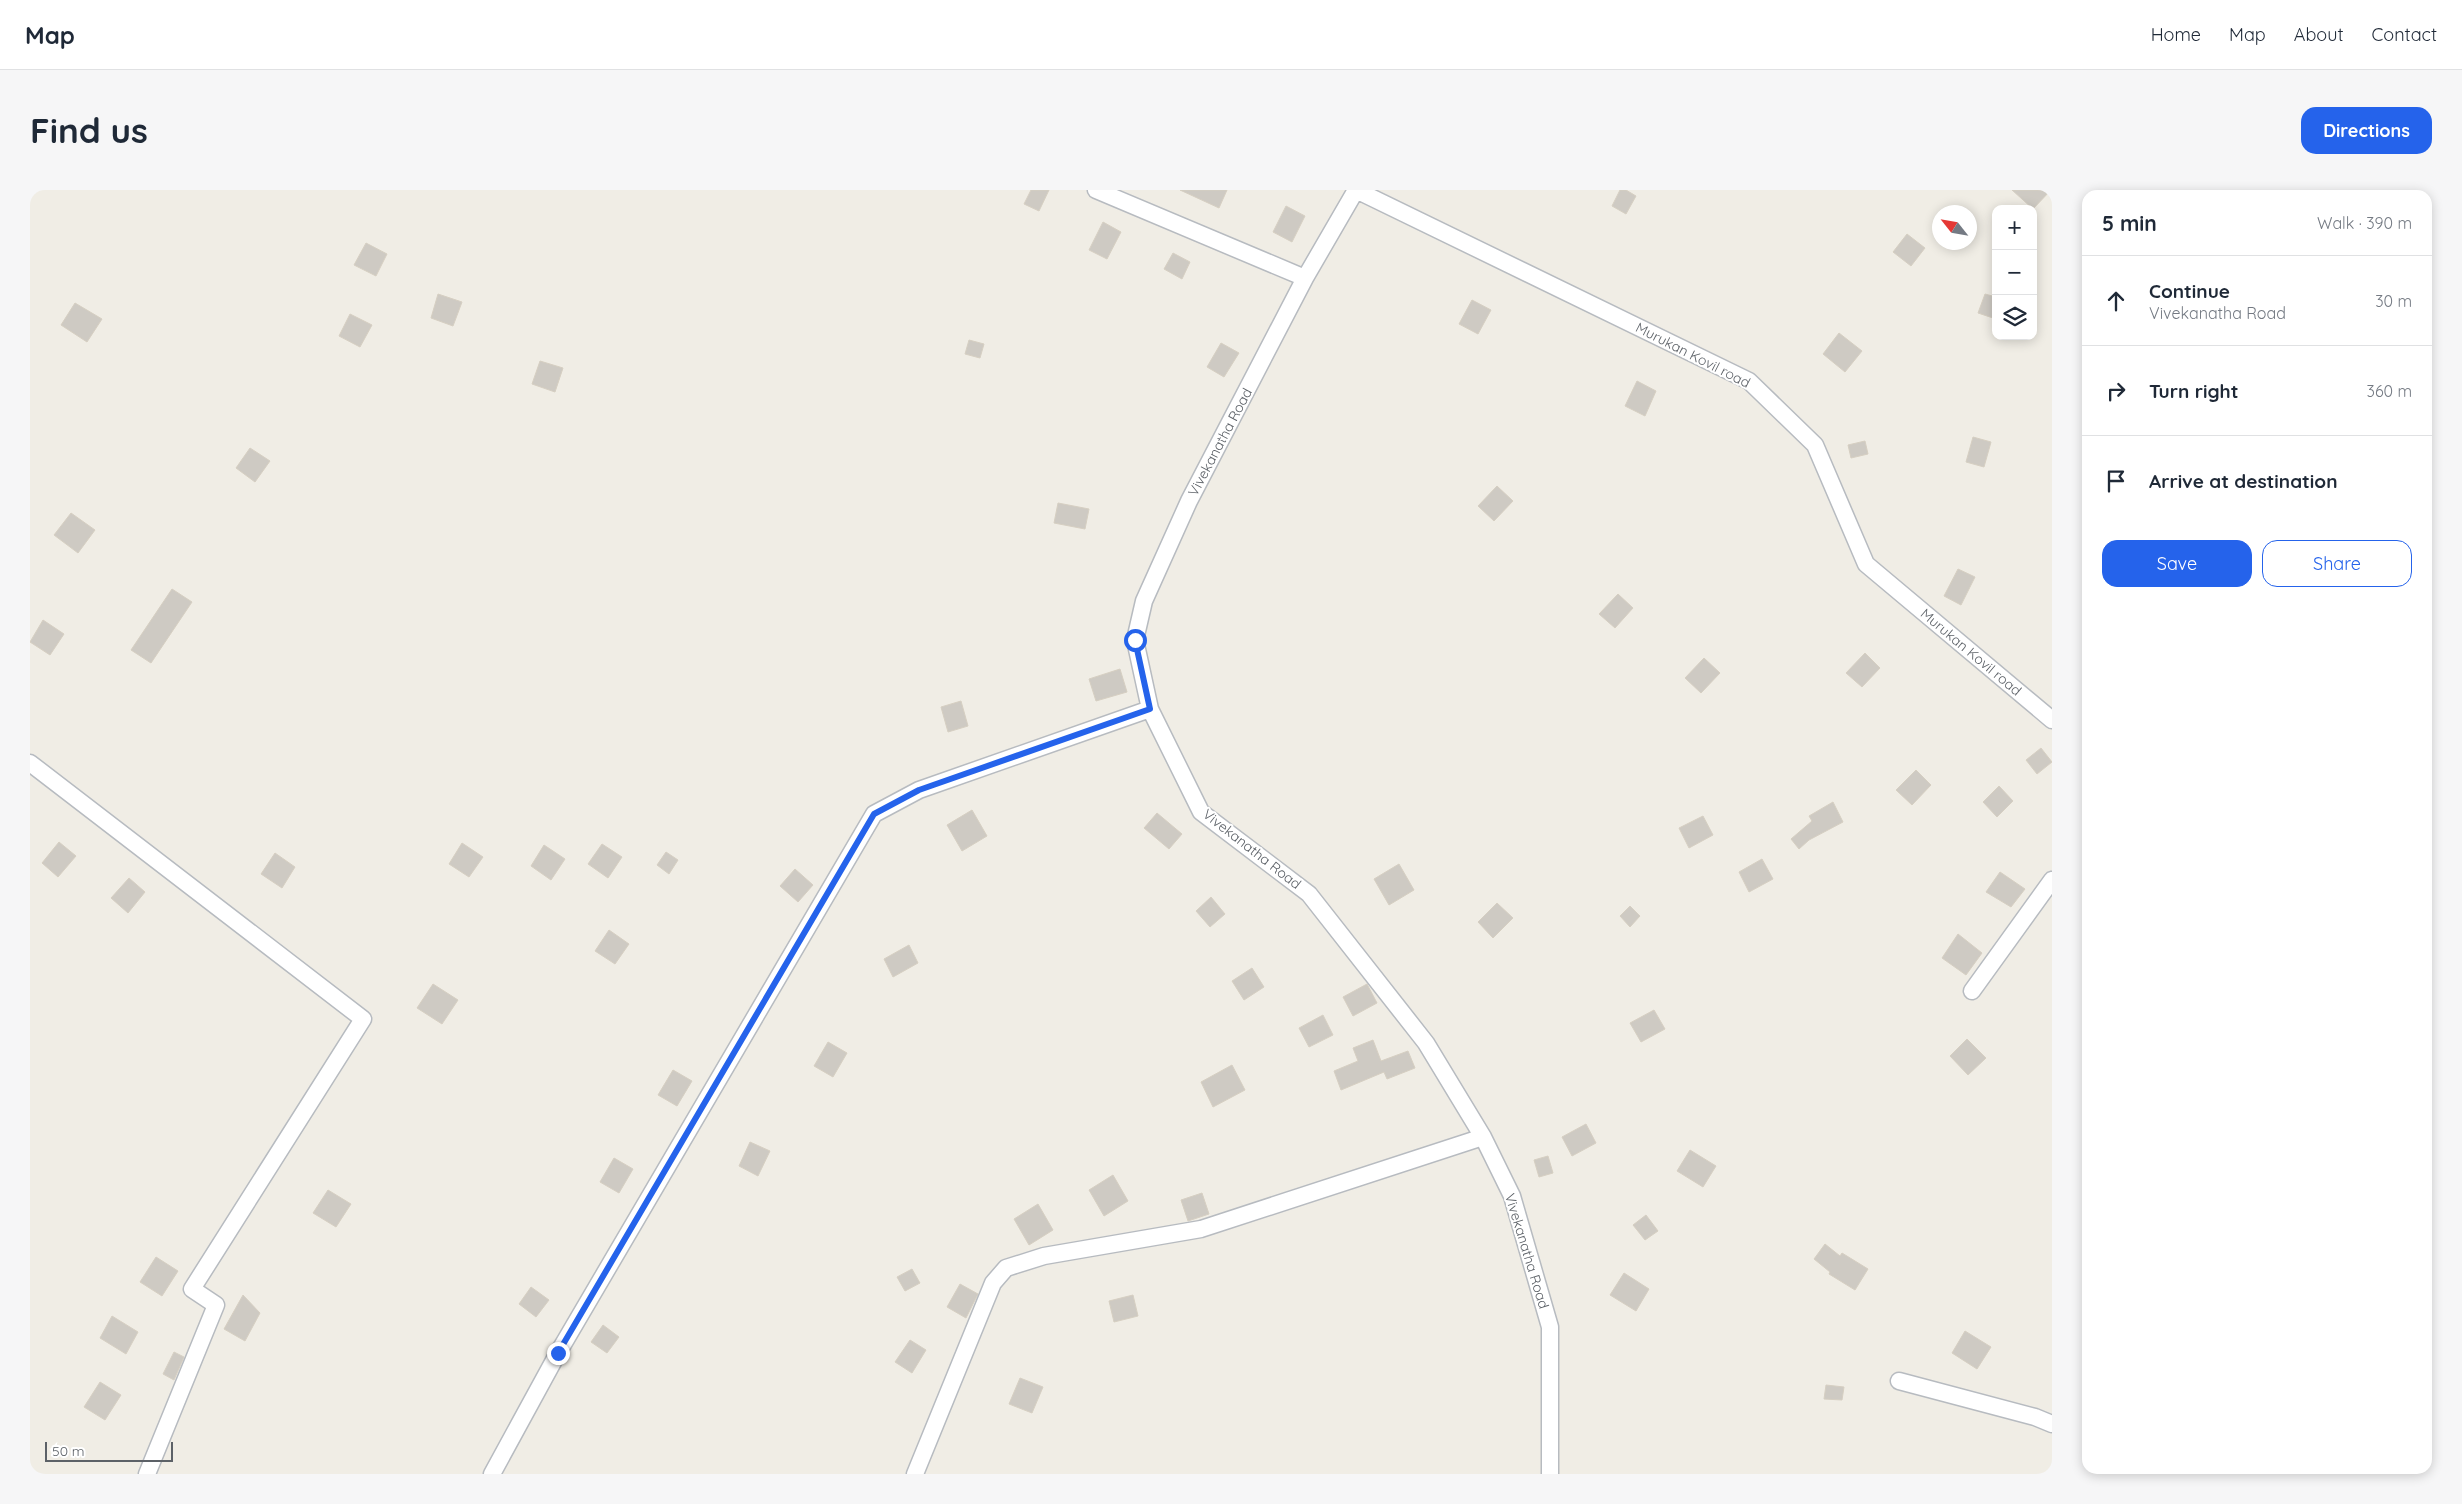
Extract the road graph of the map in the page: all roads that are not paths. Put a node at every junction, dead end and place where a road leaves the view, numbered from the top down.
1 (1096, 190) edge
2 (1356, 190) edge
3 (1305, 278) junction
4 (1150, 709) junction
5 (2052, 720) edge
6 (30, 763) edge
7 (2052, 880) edge
8 (1972, 991) dead end
9 (1483, 1137) junction
10 (1899, 1381) dead end
11 (2052, 1424) edge
12 (147, 1474) edge
13 (492, 1474) edge
14 (915, 1474) edge
15 (1550, 1474) edge

1 - 3 street
2 - 3 street, Vivekanatha Road
2 - 5 street, Murukan Kovil road
3 - 4 street, Vivekanatha Road
4 - 9 street, Vivekanatha Road
4 - 13 street
6 - 12 street
7 - 8 street
9 - 14 street
9 - 15 street, Vivekanatha Road
10 - 11 street

